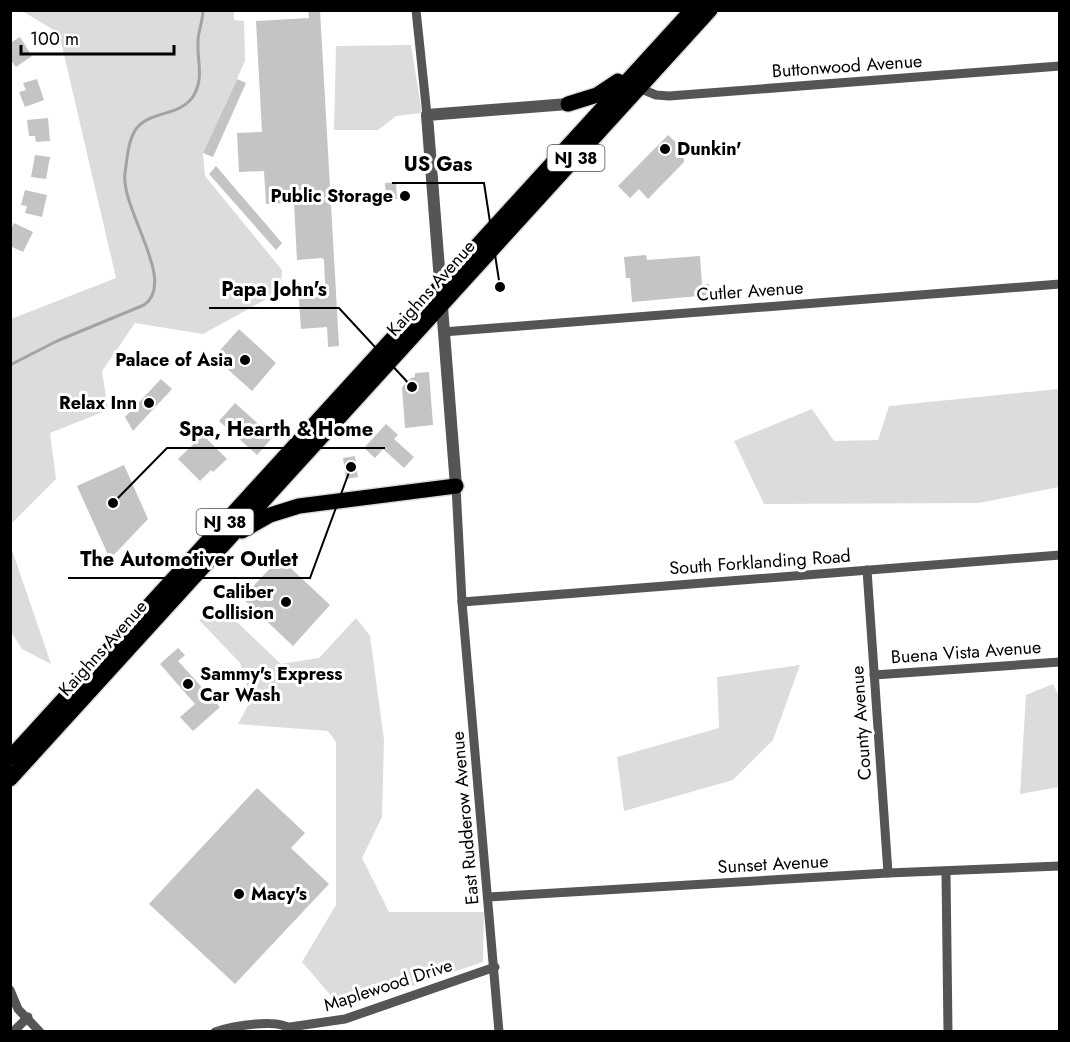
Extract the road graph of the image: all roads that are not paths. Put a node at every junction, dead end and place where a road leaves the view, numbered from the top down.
1 (416, 10) edge
2 (692, 10) edge
3 (710, 10) edge
4 (655, 51) junction
5 (1059, 66) edge
6 (639, 88) junction
7 (568, 104) joint
8 (427, 115) junction
9 (1059, 284) edge
10 (440, 286) junction
11 (441, 305) junction
12 (443, 332) junction
13 (456, 486) junction
14 (227, 541) junction
15 (1059, 555) edge
16 (867, 570) junction
17 (462, 602) junction
18 (1059, 662) edge
19 (874, 675) junction
20 (10, 758) edge
21 (10, 779) edge
22 (1059, 866) edge
23 (946, 872) junction
24 (888, 873) junction
25 (488, 897) junction
26 (495, 967) junction
27 (10, 990) edge
28 (28, 1017) junction
29 (292, 1029) edge
30 (13, 1032) edge
31 (40, 1032) edge
32 (215, 1032) edge
33 (499, 1032) edge
34 (948, 1032) edge

1 - 8 street
2 - 4 highway, Kaighns Avenue / NJ 38
3 - 6 highway, Kaighns Avenue / NJ 38
4 - 7 highway
4 - 10 highway, Kaighns Avenue / NJ 38
5 - 6 street, Buttonwood Avenue
6 - 11 highway, Kaighns Avenue / NJ 38
7 - 8 street
8 - 10 street
9 - 12 street, Cutler Avenue
10 - 11 street
10 - 20 highway, Kaighns Avenue / NJ 38
11 - 12 street
11 - 14 highway, Kaighns Avenue / NJ 38
12 - 13 street
13 - 14 highway
13 - 17 street, East Rudderow Avenue
14 - 21 highway, Kaighns Avenue / NJ 38
15 - 16 street, South Forklanding Road
16 - 17 street, South Forklanding Road
16 - 19 street, County Avenue
17 - 25 street, East Rudderow Avenue
18 - 19 street, Buena Vista Avenue
19 - 24 street, County Avenue
22 - 23 street, Sunset Avenue
23 - 24 street, Sunset Avenue
23 - 34 street
24 - 25 street, Sunset Avenue
25 - 26 street, East Rudderow Avenue
26 - 29 street, Maplewood Drive
26 - 33 street, East Rudderow Avenue
27 - 28 street
28 - 30 street
28 - 31 street
29 - 32 street, Maplewood Drive

